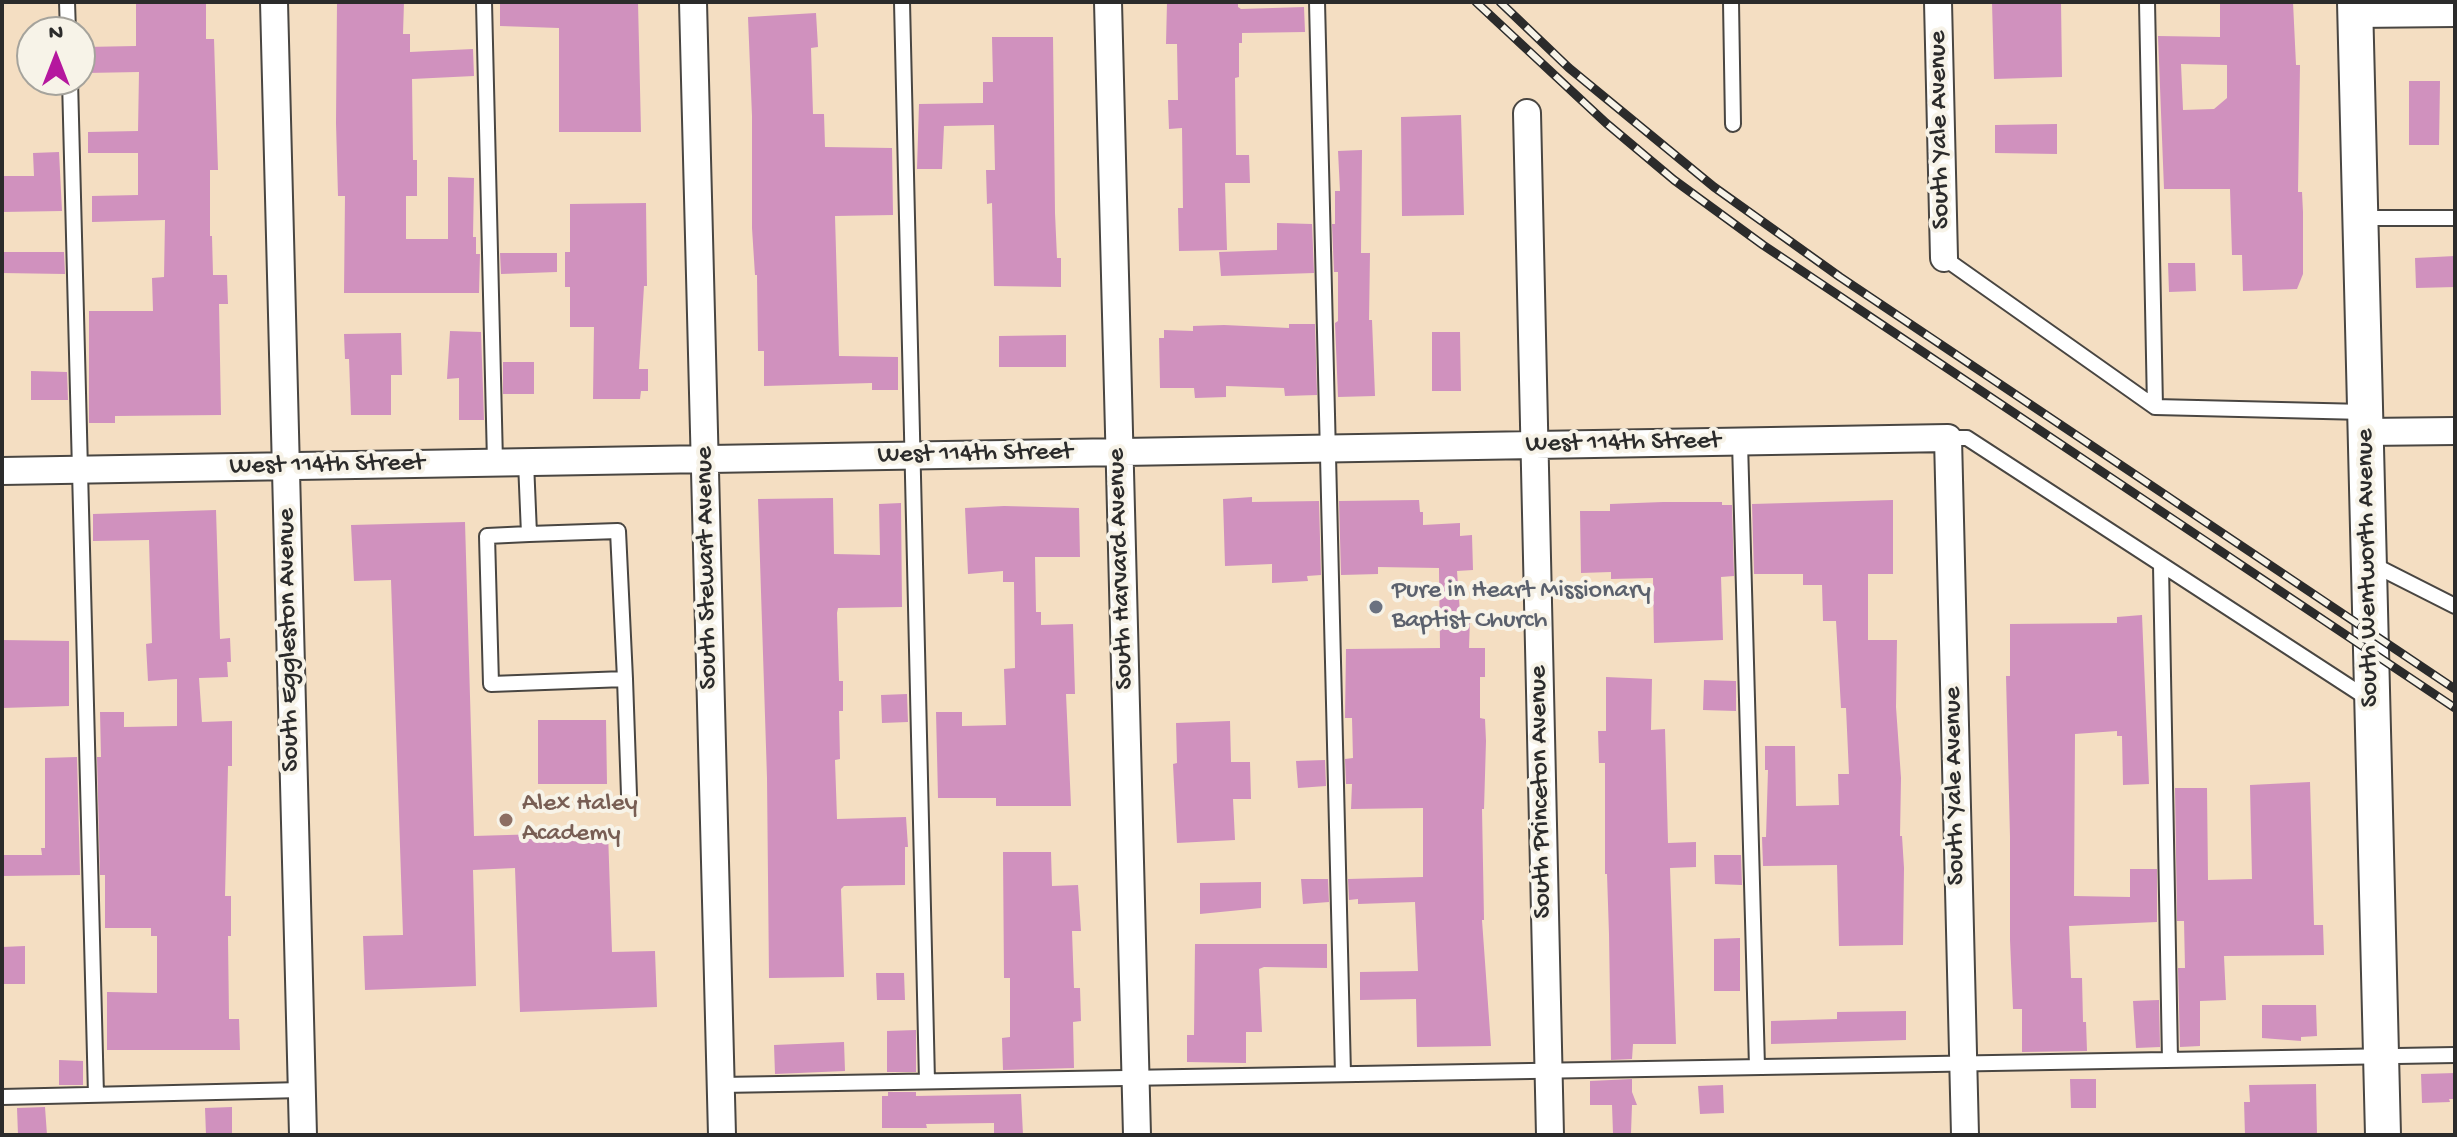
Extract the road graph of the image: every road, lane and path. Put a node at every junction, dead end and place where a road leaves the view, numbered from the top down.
1 (274, 2) edge
2 (484, 2) edge
3 (693, 2) edge
4 (902, 2) edge
5 (1108, 2) edge
6 (1317, 2) edge
7 (1731, 2) edge
8 (1938, 2) edge
9 (2147, 2) edge
10 (2355, 8) edge
11 (2455, 13) edge
12 (70, 96) edge
13 (1527, 113) dead end
14 (1733, 124) dead end
15 (2360, 218) junction
16 (2455, 218) edge
17 (1944, 258) joint
18 (2155, 407) junction
19 (2365, 422) junction
20 (2455, 431) edge
21 (1948, 438) junction
22 (1740, 442) junction
23 (1534, 445) junction
24 (1326, 449) junction
25 (1118, 452) junction
26 (912, 455) junction
27 (705, 459) junction
28 (495, 462) junction
29 (526, 462) junction
30 (286, 466) junction
31 (80, 470) junction
32 (2, 471) edge
33 (529, 534) junction
34 (2369, 562) junction
35 (2161, 565) junction
36 (2455, 606) edge
37 (625, 679) junction
38 (2372, 702) junction
39 (629, 795) dead end
40 (2455, 1055) edge
41 (2381, 1056) junction
42 (2170, 1060) junction
43 (1963, 1063) junction
44 (1757, 1067) junction
45 (1548, 1070) junction
46 (1343, 1074) junction
47 (1136, 1078) junction
48 (927, 1081) junction
49 (721, 1085) junction
50 (302, 1090) junction
51 (96, 1095) junction
52 (2, 1097) edge
53 (303, 1135) edge
54 (722, 1135) edge
55 (1137, 1135) edge
56 (1550, 1135) edge
57 (1965, 1135) edge
58 (2383, 1135) edge

1 - 30 street, South Eggleston Avenue
2 - 28 lane
3 - 27 street, South Stewart Avenue
4 - 26 lane
5 - 25 street, South Harvard Avenue
6 - 24 lane
7 - 14 lane
8 - 17 street, South Yale Avenue
9 - 18 lane
10 - 11 street
10 - 15 street, South Wentworth Avenue
12 - 31 lane
13 - 23 street, South Princeton Avenue
15 - 16 lane
15 - 19 street, South Wentworth Avenue
17 - 18 lane
18 - 19 lane
19 - 20 street
19 - 34 street, South Wentworth Avenue
21 - 22 street, West 114th Street
21 - 35 lane
21 - 43 street, South Yale Avenue
22 - 23 street, West 114th Street
22 - 44 lane
23 - 24 street, West 114th Street
23 - 45 street, South Princeton Avenue
24 - 25 street, West 114th Street
24 - 46 lane
25 - 26 street, West 114th Street
25 - 47 street, South Harvard Avenue
26 - 27 street, West 114th Street
26 - 48 lane
27 - 29 street, West 114th Street
27 - 49 street, South Stewart Avenue
28 - 29 street, West 114th Street
28 - 30 street, West 114th Street
29 - 33 lane
30 - 31 street, West 114th Street
30 - 50 street, South Eggleston Avenue
31 - 32 street, West 114th Street
31 - 51 lane
33 - 37 lane
33 - 37 lane
34 - 36 lane
34 - 38 street, South Wentworth Avenue
35 - 38 lane
35 - 42 lane
37 - 39 lane
38 - 41 street, South Wentworth Avenue
40 - 41 lane
41 - 42 lane
41 - 58 street, South Wentworth Avenue
42 - 43 lane
43 - 44 lane
43 - 57 street, South Yale Avenue
44 - 45 lane
45 - 46 lane
45 - 56 street, South Princeton Avenue
46 - 47 lane
47 - 48 lane
47 - 55 street, South Harvard Avenue
48 - 49 lane
49 - 54 street, South Stewart Avenue
50 - 51 lane
50 - 53 street, South Eggleston Avenue
51 - 52 lane

